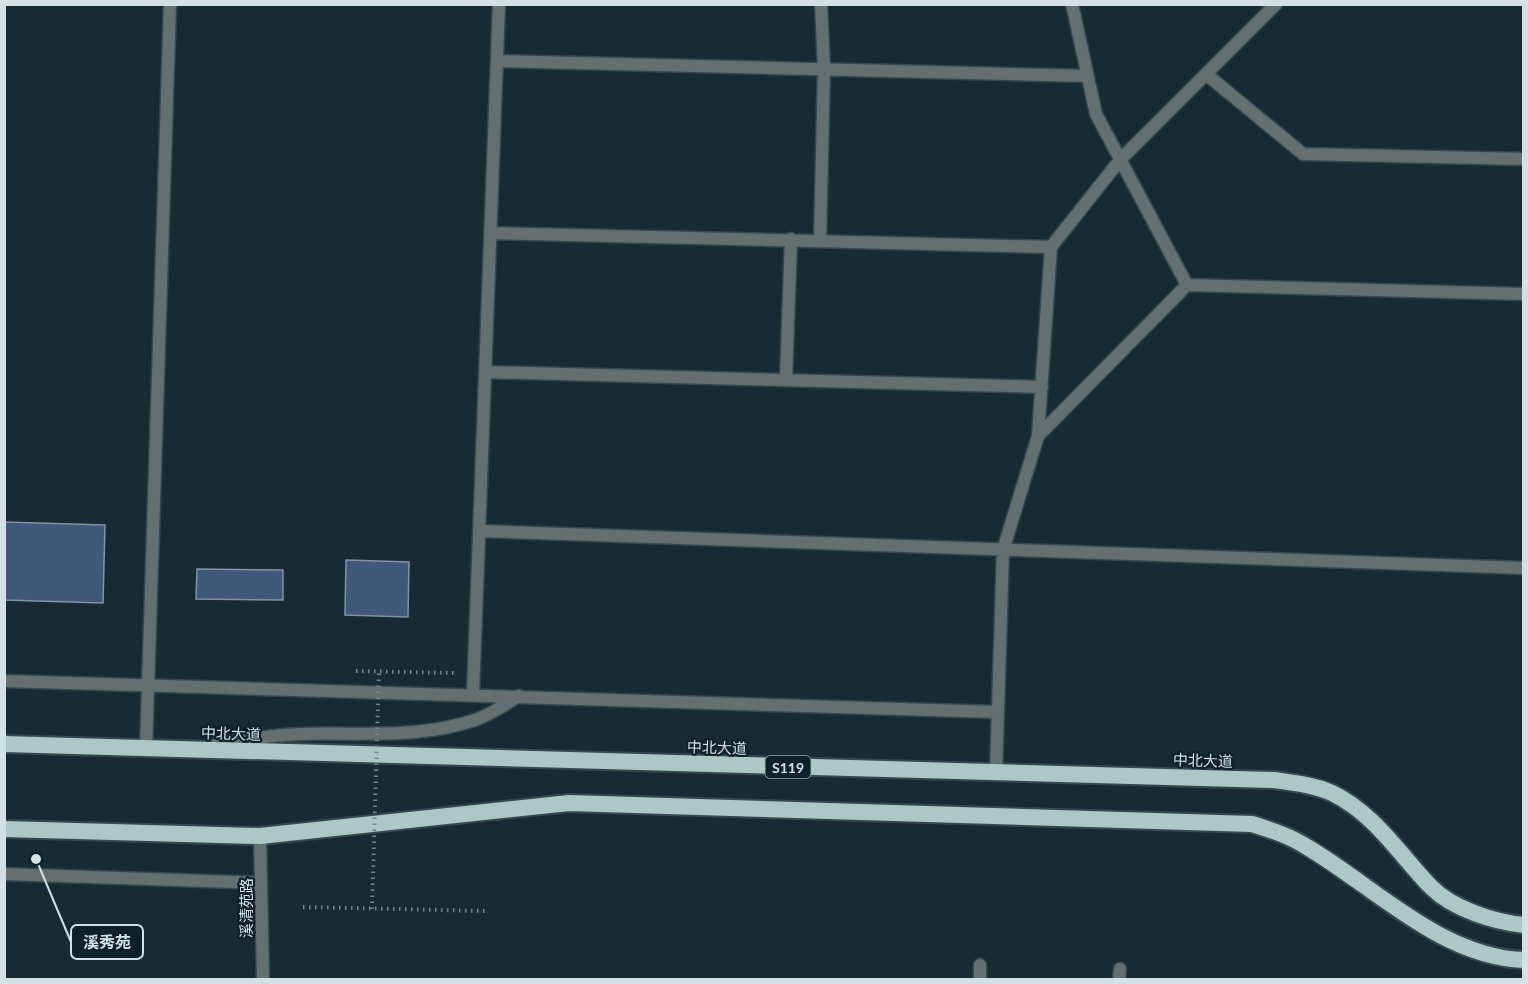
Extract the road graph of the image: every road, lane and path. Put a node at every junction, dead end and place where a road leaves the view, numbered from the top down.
1 (170, 4) edge
2 (499, 4) edge
3 (821, 4) edge
4 (1072, 4) edge
5 (1276, 4) edge
6 (497, 61) junction
7 (824, 68) junction
8 (1206, 74) junction
9 (1088, 76) junction
10 (1524, 159) edge
11 (1120, 160) junction
12 (491, 233) junction
13 (791, 239) junction
14 (820, 240) junction
15 (1051, 247) junction
16 (1187, 285) junction
17 (1524, 294) edge
18 (486, 372) junction
19 (786, 379) junction
20 (1042, 387) junction
21 (1038, 436) junction
22 (480, 531) junction
23 (1003, 550) junction
24 (1524, 568) edge
25 (455, 673) dead end
26 (4, 681) edge
27 (147, 684) junction
28 (473, 694) junction
29 (520, 695) junction
30 (997, 712) junction
31 (4, 744) edge
32 (146, 749) junction
33 (195, 750) junction
34 (996, 773) junction
35 (4, 829) edge
36 (260, 836) junction
37 (4, 874) edge
38 (261, 883) junction
39 (303, 907) dead end
40 (372, 909) junction
41 (487, 911) dead end
42 (1524, 925) edge
43 (1524, 960) edge
44 (980, 965) dead end
45 (263, 980) edge
46 (980, 980) edge

1 - 27 street
2 - 6 street
3 - 7 street
4 - 9 street
5 - 8 street
6 - 7 street
6 - 12 street
7 - 9 street
7 - 14 street
8 - 10 street
8 - 11 street
9 - 11 street
11 - 15 street
11 - 16 street
12 - 13 street
12 - 18 street
13 - 14 street
13 - 19 street
14 - 15 street
15 - 20 street
16 - 17 street
16 - 21 street
18 - 19 street
18 - 22 street
19 - 20 street
20 - 21 street
21 - 23 street
22 - 23 street
22 - 28 street
23 - 24 street
23 - 30 street
25 - 40 path, bridge
26 - 27 street
27 - 28 street
27 - 32 street
28 - 29 street
29 - 30 street
29 - 33 street
30 - 34 street
31 - 32 highway, 中北大道 / S119
32 - 33 highway, 中北大道 / S119
33 - 34 highway, 中北大道 / S119
34 - 42 highway, 中北大道 / S119
35 - 36 highway
36 - 38 street, 溪清苑路
36 - 43 highway
37 - 38 street
38 - 45 street, 溪清苑路
39 - 40 path
40 - 41 path
44 - 46 street

